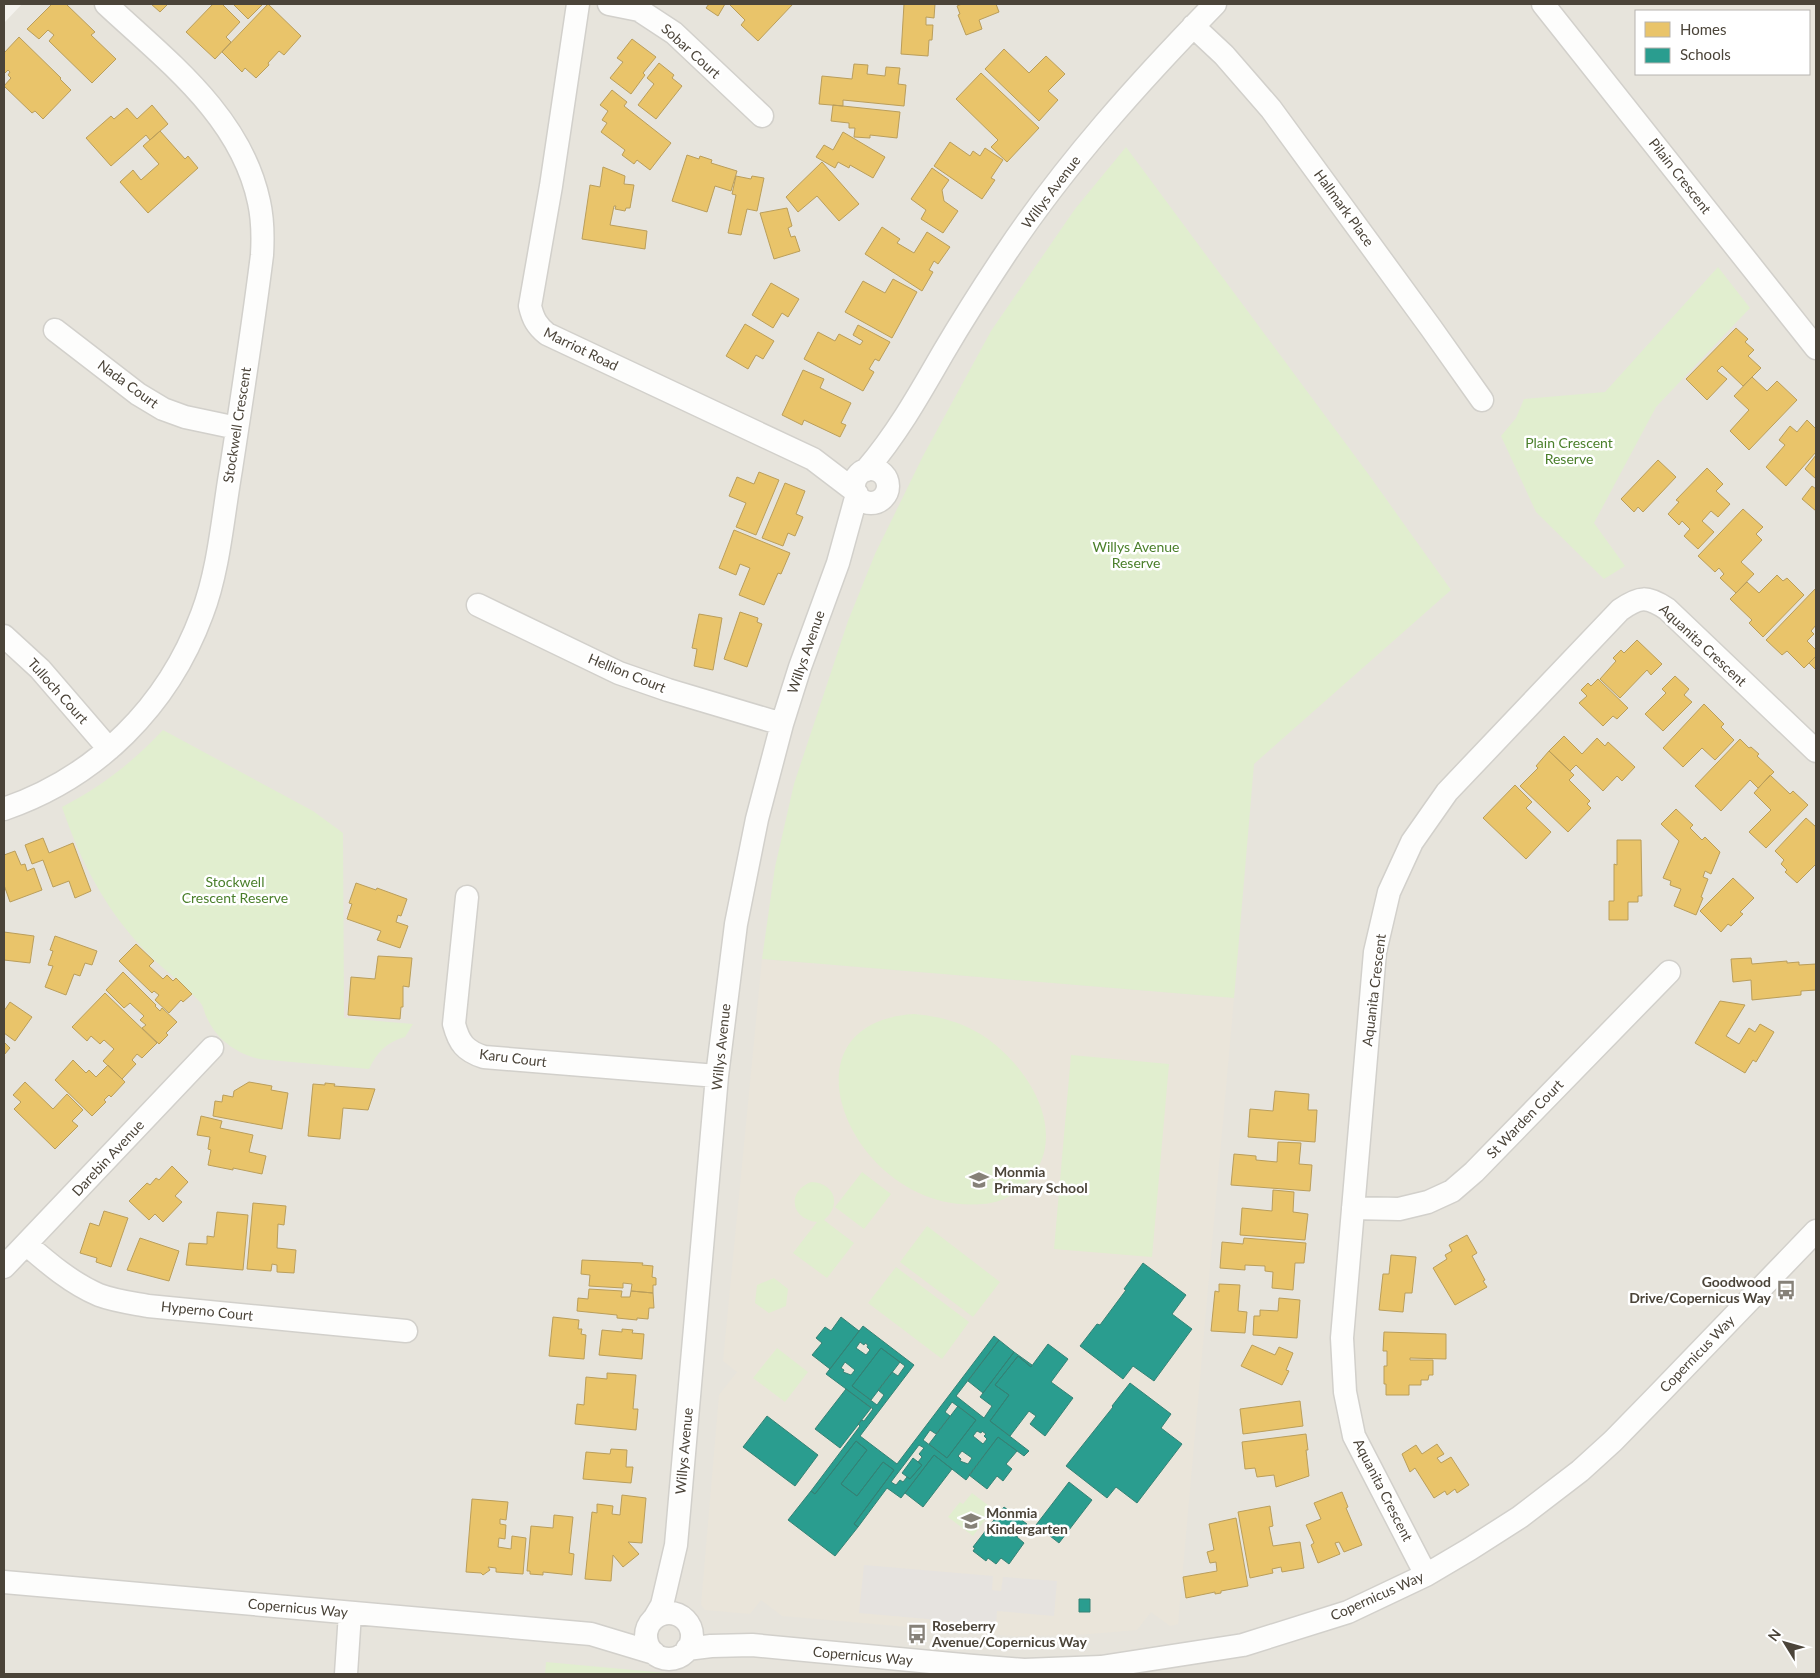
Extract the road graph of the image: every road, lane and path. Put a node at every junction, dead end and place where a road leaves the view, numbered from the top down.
1 (106, 4) edge
2 (578, 4) edge
3 (609, 4) edge
4 (1215, 4) edge
5 (1543, 4) edge
6 (1193, 26) junction
7 (762, 116) dead end
8 (55, 330) dead end
9 (1816, 348) edge
10 (1482, 400) dead end
11 (916, 402) junction
12 (238, 428) junction
13 (813, 459) junction
14 (865, 470) junction
15 (884, 490) junction
16 (856, 493) junction
17 (838, 563) junction
18 (478, 605) dead end
19 (4, 636) edge
20 (782, 724) junction
21 (109, 749) junction
22 (1816, 751) edge
23 (4, 809) edge
24 (467, 897) dead end
25 (1669, 972) dead end
26 (213, 1048) dead end
27 (717, 1076) junction
28 (1353, 1208) junction
29 (1816, 1231) edge
30 (26, 1244) junction
31 (4, 1267) edge
32 (409, 1330) dead end
33 (676, 1545) junction
34 (1426, 1575) junction
35 (4, 1582) edge
36 (350, 1612) junction
37 (652, 1620) junction
38 (687, 1622) junction
39 (591, 1634) junction
40 (752, 1646) junction
41 (687, 1649) junction
42 (654, 1653) junction
43 (1101, 1671) edge
44 (346, 1674) edge

1 - 12 street, Stockwell Crescent
2 - 13 street, Marriot Road
3 - 7 street, Sobar Court
4 - 6 street, Willys Avenue
5 - 9 street, Pilain Crescent
6 - 10 street, Hallmark Place
6 - 11 street, Willys Avenue
8 - 12 street, Nada Court
11 - 14 street, Willys Avenue
11 - 15 street, Willys Avenue
12 - 21 street, Stockwell Crescent
13 - 14 street, Marriot Road
13 - 16 street, Marriot Road
14 - 15 street
14 - 16 street
15 - 16 street
15 - 17 street, Willys Avenue
16 - 17 street, Willys Avenue
17 - 20 street, Willys Avenue
18 - 20 street, Hellion Court
19 - 21 street, Tulloch Court
20 - 27 street, Willys Avenue
21 - 23 street, Stockwell Crescent
22 - 28 street, Aquanita Crescent
24 - 27 street, Karu Court
25 - 28 street, St Warden Court
26 - 30 street, Darebin Avenue
27 - 33 street, Willys Avenue
28 - 34 street, Aquanita Crescent
29 - 34 street, Copernicus Way
30 - 31 street, Darebin Avenue
30 - 32 street, Hyperno Court
33 - 37 street, Willys Avenue
33 - 38 street, Willys Avenue
34 - 43 street, Copernicus Way
35 - 36 street, Copernicus Way
36 - 39 street, Copernicus Way
36 - 44 street
37 - 38 street
37 - 39 street, Copernicus Way
37 - 42 street
38 - 40 street, Copernicus Way
38 - 41 street
39 - 42 street, Copernicus Way
40 - 41 street, Copernicus Way
40 - 43 street, Copernicus Way
41 - 42 street

